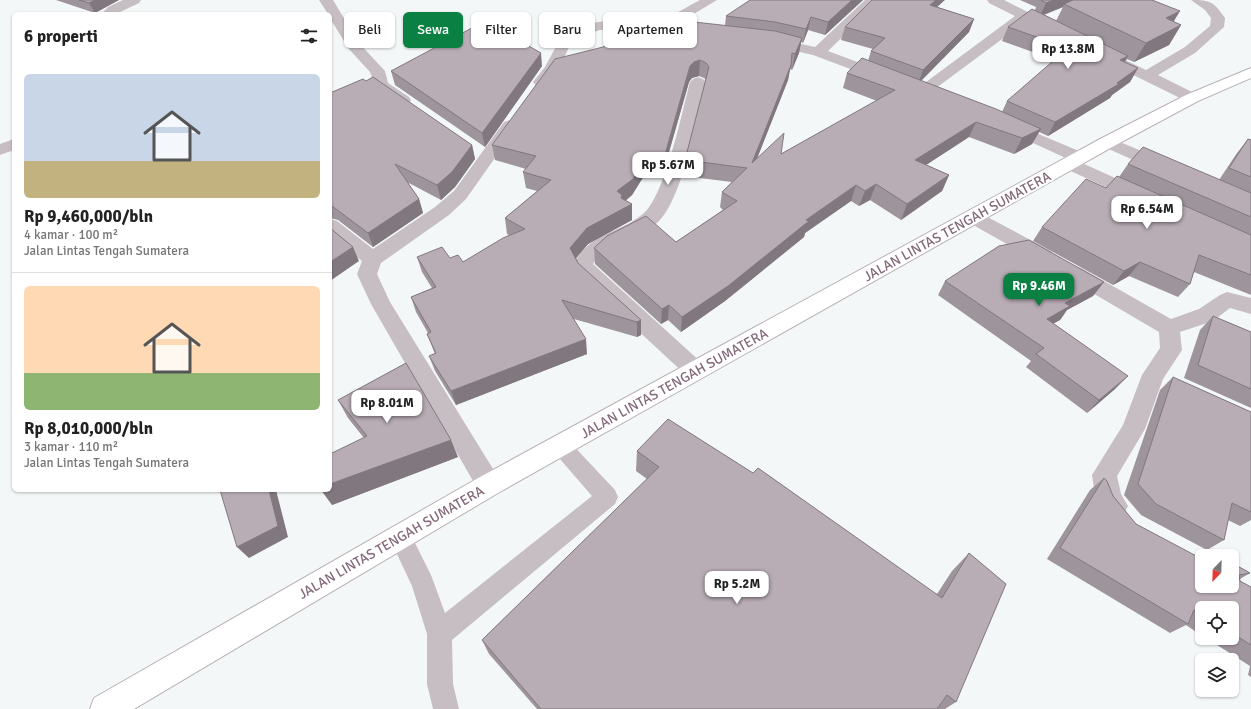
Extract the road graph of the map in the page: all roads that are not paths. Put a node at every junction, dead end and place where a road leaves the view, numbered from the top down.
1 (134, 0) edge
2 (343, 0) edge
3 (710, 0) edge
4 (873, 0) edge
5 (994, 0) edge
6 (1198, 0) edge
7 (330, 8) edge
8 (110, 12) edge
9 (689, 12) edge
10 (1024, 16) junction
11 (1052, 17) edge
12 (1039, 23) junction
13 (603, 25) edge
14 (697, 32) edge
15 (724, 35) edge
16 (1066, 37) edge
17 (752, 38) edge
18 (818, 52) junction
19 (1100, 53) edge
20 (1251, 73) edge
21 (1146, 76) junction
22 (698, 82) dead end
23 (909, 86) junction
24 (532, 95) edge
25 (941, 98) edge
26 (1192, 98) junction
27 (414, 108) edge
28 (519, 114) edge
29 (995, 120) edge
30 (1108, 142) junction
31 (12, 145) edge
32 (0, 150) edge
33 (1075, 161) junction
34 (1180, 174) edge
35 (1157, 203) edge
36 (973, 217) junction
37 (332, 227) edge
38 (373, 259) junction
39 (1251, 306) edge
40 (1169, 328) junction
41 (696, 370) junction
42 (1153, 375) junction
43 (1174, 385) edge
44 (560, 445) junction
45 (489, 485) junction
46 (1126, 520) edge
47 (400, 537) junction
48 (439, 634) junction
49 (105, 709) edge
50 (446, 709) edge

1 - 8 street
2 - 7 street
3 - 9 street
4 - 18 street
5 - 10 street
6 - 21 street
7 - 27 street
10 - 12 street
10 - 23 street
11 - 12 street
12 - 16 street
13 - 24 street
14 - 15 street
17 - 18 street
18 - 23 street
19 - 21 street
20 - 26 highway, JALAN LINTAS TENGAH SUMATERA
21 - 26 street
22 - 41 street
23 - 25 street
26 - 30 highway, JALAN LINTAS TENGAH SUMATERA
28 - 38 street
29 - 33 street
30 - 33 highway, JALAN LINTAS TENGAH SUMATERA
30 - 34 street
31 - 32 street
33 - 35 street
33 - 36 highway, JALAN LINTAS TENGAH SUMATERA
36 - 40 street
36 - 41 highway, JALAN LINTAS TENGAH SUMATERA
37 - 38 street
38 - 45 street
39 - 40 street
40 - 42 street
41 - 44 highway, JALAN LINTAS TENGAH SUMATERA
42 - 43 street
42 - 46 street
44 - 45 highway, JALAN LINTAS TENGAH SUMATERA
44 - 48 lane
45 - 47 highway, JALAN LINTAS TENGAH SUMATERA
47 - 48 lane
47 - 49 highway, JALAN LINTAS TENGAH SUMATERA
48 - 50 lane

